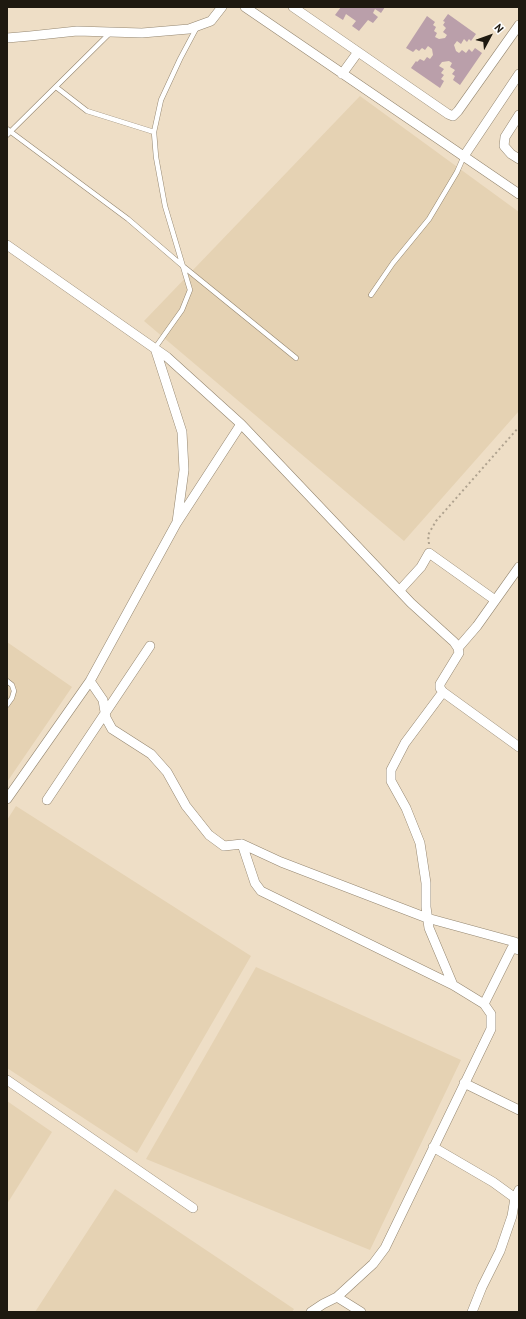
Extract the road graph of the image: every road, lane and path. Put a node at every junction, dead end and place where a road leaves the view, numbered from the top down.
1 (222, 7) edge
2 (245, 7) edge
3 (293, 7) edge
4 (519, 25) edge
5 (197, 26) junction
6 (111, 32) junction
7 (7, 38) edge
8 (358, 52) junction
9 (342, 74) junction
10 (519, 74) edge
11 (56, 87) junction
12 (519, 115) edge
13 (8, 132) edge
14 (154, 132) junction
15 (464, 156) junction
16 (519, 159) edge
17 (519, 194) edge
18 (7, 246) edge
19 (184, 267) junction
20 (371, 295) dead end
21 (154, 348) junction
22 (296, 358) dead end
23 (241, 424) junction
24 (519, 427) edge
25 (176, 524) junction
26 (429, 552) junction
27 (519, 567) edge
28 (400, 590) junction
29 (495, 600) junction
30 (150, 646) dead end
31 (458, 648) junction
32 (7, 681) edge
33 (90, 681) junction
34 (443, 692) junction
35 (7, 705) edge
36 (106, 713) junction
37 (519, 747) edge
38 (7, 799) edge
39 (47, 800) dead end
40 (242, 844) junction
41 (427, 918) junction
42 (516, 944) edge
43 (453, 985) junction
44 (484, 1004) junction
45 (7, 1080) edge
46 (464, 1083) junction
47 (519, 1110) edge
48 (433, 1147) junction
49 (517, 1194) edge
50 (193, 1208) dead end
51 (515, 1218) edge
52 (337, 1297) junction
53 (311, 1312) edge
54 (361, 1312) edge
55 (472, 1312) edge

1 - 5 street
2 - 9 street
3 - 8 street
4 - 8 street
5 - 6 street
5 - 14 lane
6 - 7 street
6 - 11 lane
8 - 9 street
9 - 15 street
10 - 15 street
11 - 13 lane
11 - 14 lane
12 - 16 street
13 - 19 lane
14 - 19 lane
15 - 17 street
15 - 20 lane
18 - 21 street
19 - 21 lane
19 - 22 lane
21 - 23 street
21 - 25 street
23 - 25 street
23 - 28 street
24 - 26 path
25 - 33 street
26 - 28 street
26 - 29 street
27 - 29 street
28 - 31 street
29 - 31 street
30 - 36 street
31 - 34 street
32 - 35 lane
33 - 36 street
33 - 38 street
34 - 37 street
34 - 41 street
36 - 39 street
36 - 40 street
40 - 41 street
40 - 43 street
41 - 42 street
41 - 43 street
42 - 44 street
43 - 44 street
44 - 46 street
45 - 50 street
46 - 47 street
46 - 48 street
48 - 49 street
48 - 52 street
49 - 51 street
51 - 55 street
52 - 53 street
52 - 54 street

